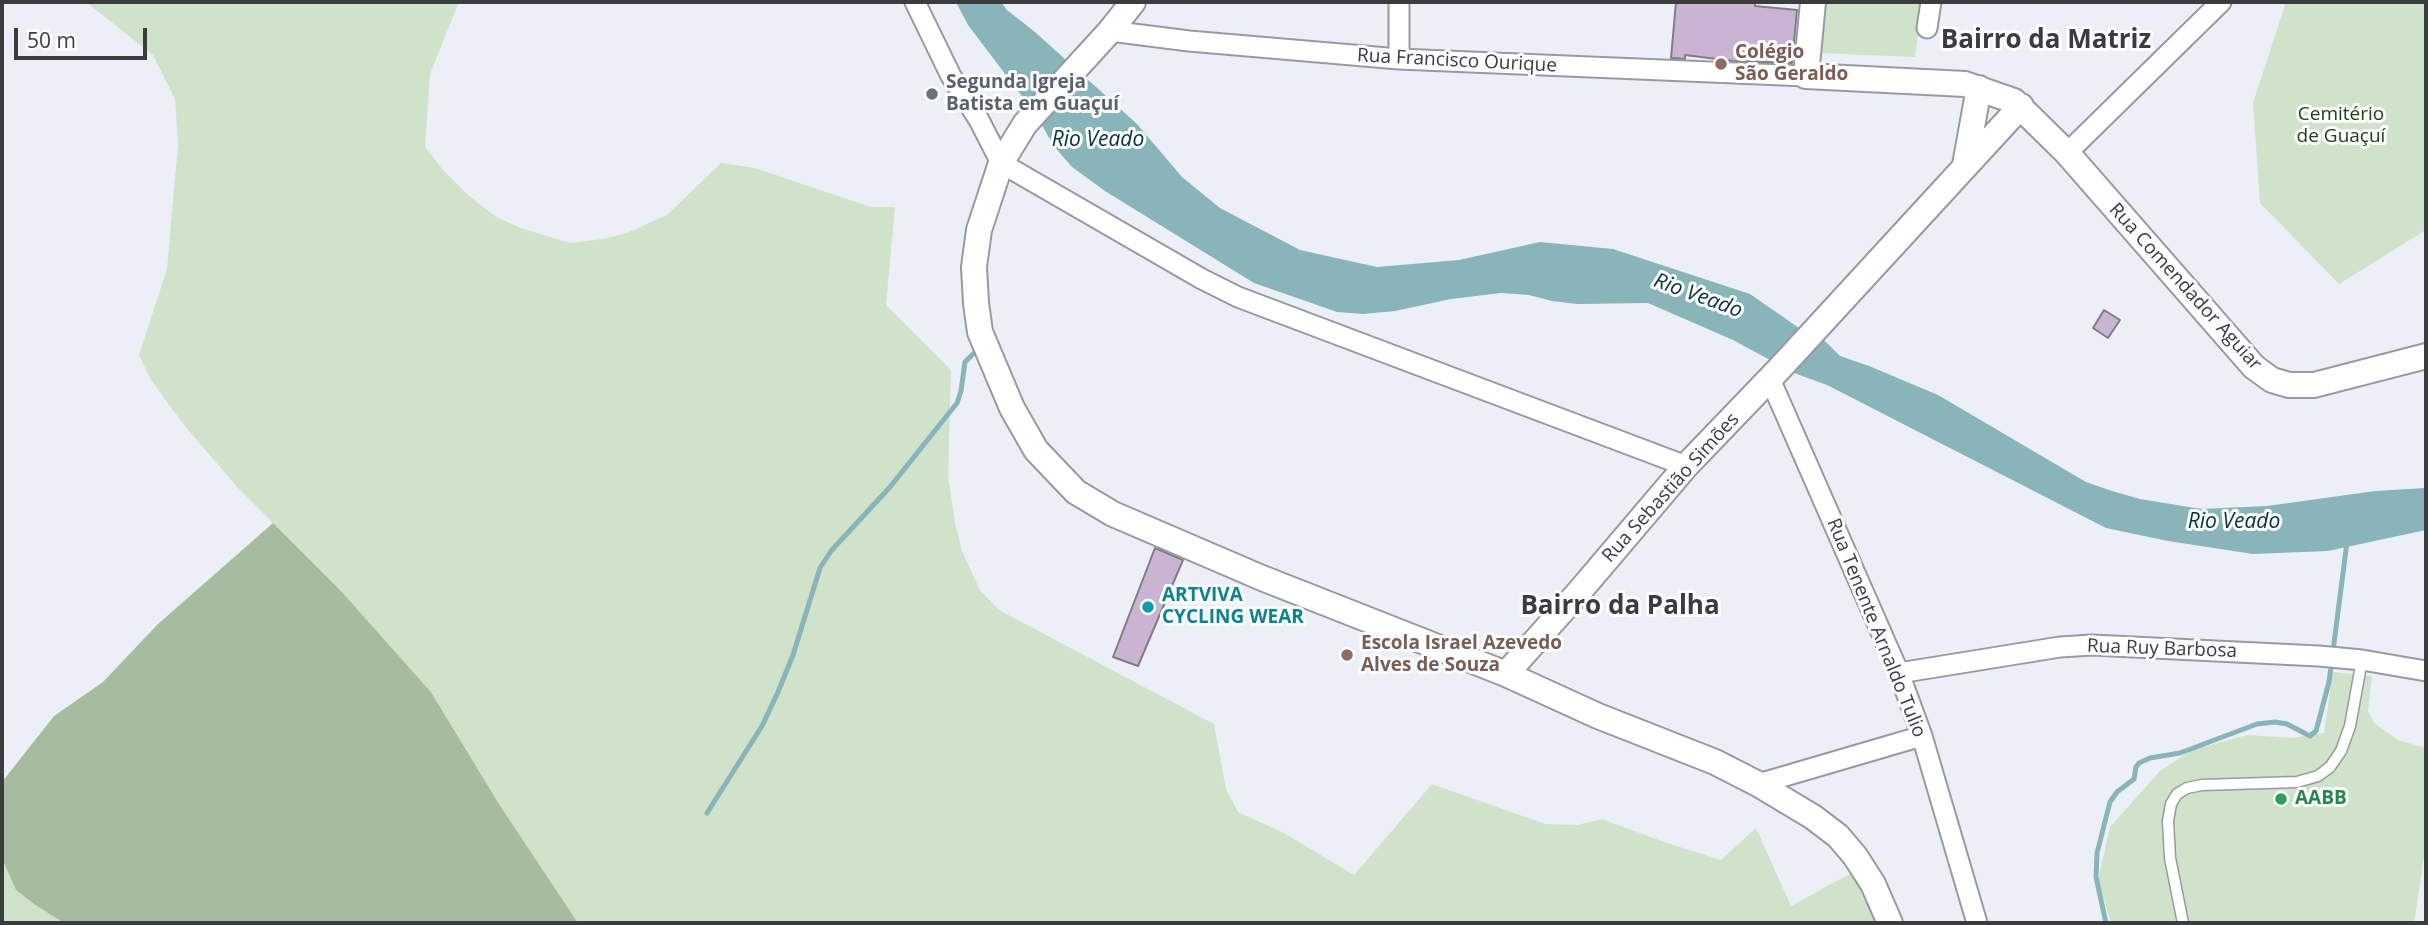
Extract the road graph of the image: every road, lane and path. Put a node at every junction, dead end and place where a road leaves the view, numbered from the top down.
1 (915, 2) edge
2 (1133, 2) edge
3 (1399, 2) edge
4 (1813, 2) edge
5 (1931, 2) edge
6 (2221, 2) edge
7 (1927, 28) dead end
8 (1110, 31) junction
9 (1399, 59) junction
10 (1805, 76) junction
11 (1979, 88) junction
12 (2021, 106) junction
13 (2067, 153) junction
14 (1001, 163) junction
15 (1965, 166) junction
16 (2426, 356) edge
17 (1776, 373) junction
18 (1686, 466) junction
19 (2353, 660) junction
20 (2426, 671) edge
21 (1899, 673) junction
22 (1506, 674) junction
23 (1922, 736) junction
24 (1758, 784) junction
25 (1890, 923) edge
26 (1977, 923) edge
27 (2183, 923) edge

1 - 14 street
2 - 8 street
3 - 9 street
4 - 10 street
5 - 7 street
6 - 13 street
8 - 9 street, Rua Francisco Ourique
8 - 14 street
9 - 10 street, Rua Francisco Ourique
10 - 11 street
11 - 12 street
11 - 15 street
12 - 13 street, Rua Comendador Aguiar
12 - 15 street, Rua Sebastião Simões
13 - 16 street, Rua Comendador Aguiar
14 - 18 street
14 - 22 street
15 - 17 street, Rua Sebastião Simões
17 - 18 street, Rua Sebastião Simões
17 - 21 street, Rua Tenente Arnaldo Tulio
18 - 22 street, Rua Sebastião Simões
19 - 20 street, Rua Ruy Barbosa
19 - 21 street, Rua Ruy Barbosa
19 - 27 lane
21 - 23 street, Rua Tenente Arnaldo Tulio
22 - 24 street
23 - 24 street
23 - 26 street, Rua Tenente Arnaldo Tulio
24 - 25 street

